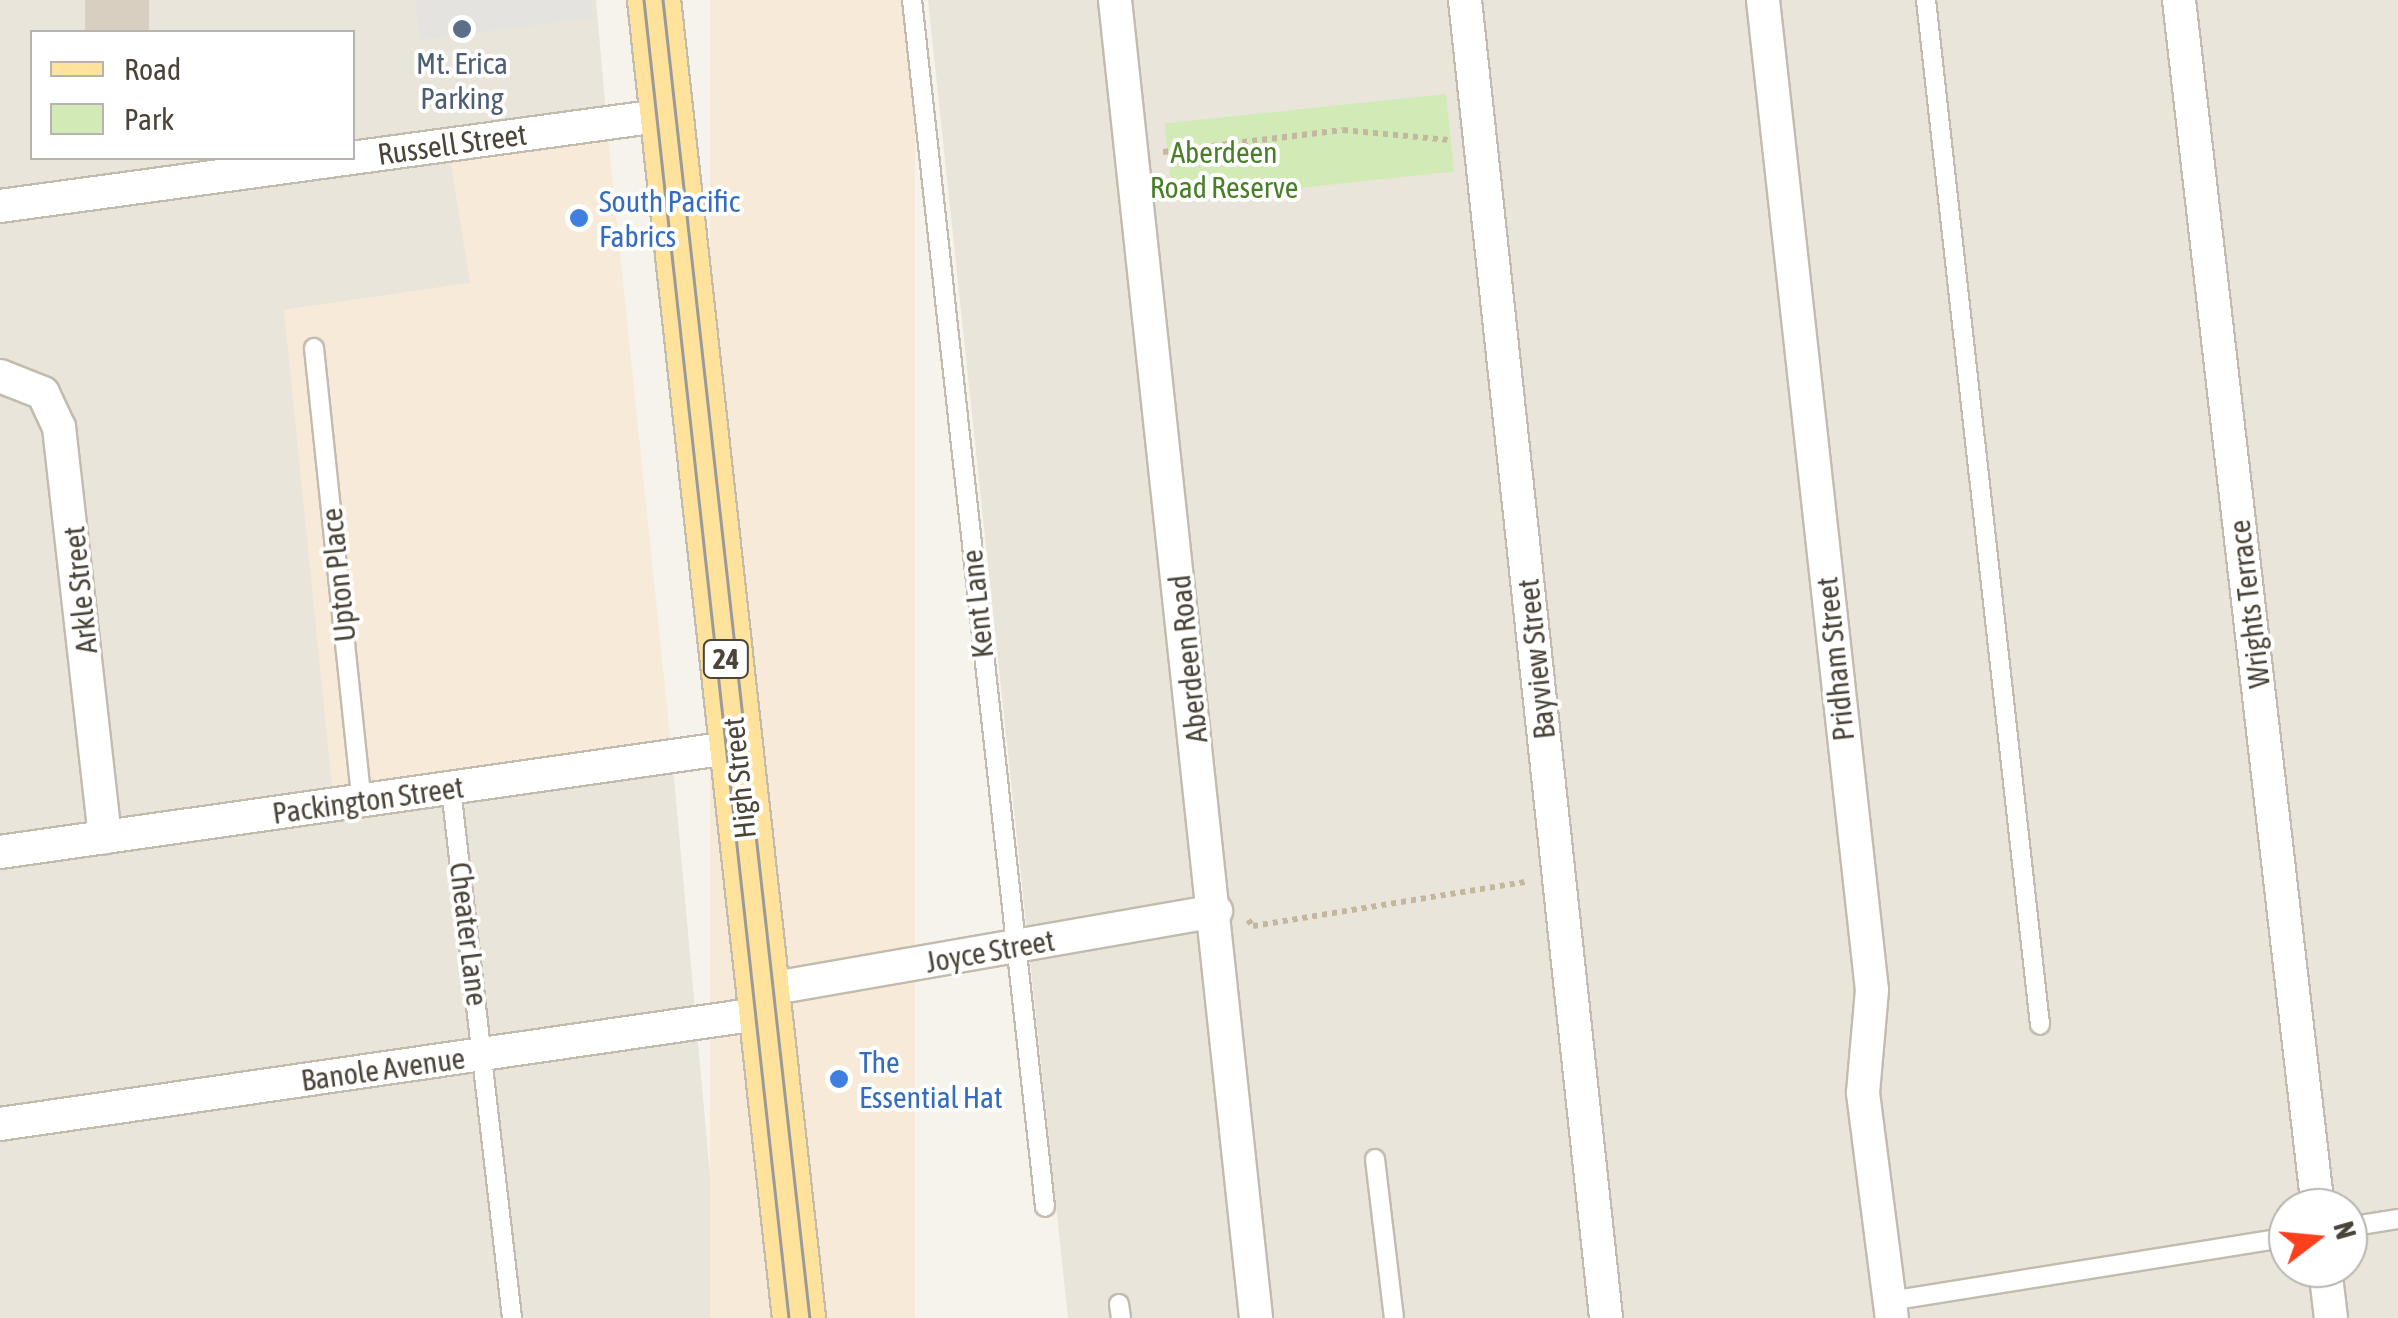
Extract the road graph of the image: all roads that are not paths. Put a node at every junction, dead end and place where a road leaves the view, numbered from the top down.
1 (654, 0) edge
2 (912, 0) edge
3 (1115, 0) edge
4 (1465, 0) edge
5 (1763, 0) edge
6 (1926, 0) edge
7 (2179, 0) edge
8 (666, 115) junction
9 (355, 157) edge
10 (337, 160) edge
11 (0, 206) edge
12 (314, 348) dead end
13 (0, 376) edge
14 (736, 748) junction
15 (451, 788) junction
16 (362, 801) junction
17 (106, 837) junction
18 (0, 852) edge
19 (1230, 913) junction
20 (1014, 948) junction
21 (764, 1002) junction
22 (2040, 1026) dead end
23 (484, 1054) junction
24 (0, 1124) edge
25 (1375, 1159) dead end
26 (2316, 1188) edge
27 (1046, 1207) dead end
28 (2398, 1219) edge
29 (2368, 1224) edge
30 (2268, 1240) edge
31 (2328, 1288) edge
32 (1891, 1310) edge
33 (512, 1318) edge
34 (799, 1318) edge
35 (1256, 1318) edge
36 (1394, 1318) edge
37 (1606, 1318) edge
38 (2331, 1318) edge

1 - 8 main road, High Street / 24
2 - 20 lane, Kent Lane
3 - 19 street, Aberdeen Road
4 - 37 street, Bayview Street
5 - 32 street, Pridham Street
6 - 22 lane
7 - 26 street, Wrights Terrace
8 - 9 street, Russell Street
8 - 14 main road, High Street / 24
10 - 11 street, Russell Street
12 - 16 lane, Upton Place
13 - 17 street, Arkle Street
14 - 15 street, Packington Street
14 - 21 main road, High Street / 24
15 - 16 street, Packington Street
15 - 23 lane, Cheater Lane
16 - 17 street, Packington Street
17 - 18 street, Packington Street
19 - 20 street, Joyce Street
19 - 35 street, Aberdeen Road
20 - 21 street, Joyce Street
20 - 27 lane, Kent Lane
21 - 23 street, Banole Avenue
21 - 34 main road, High Street / 24
23 - 24 street, Banole Avenue
23 - 33 lane, Cheater Lane
25 - 36 lane
28 - 29 lane
30 - 32 lane
31 - 38 street

